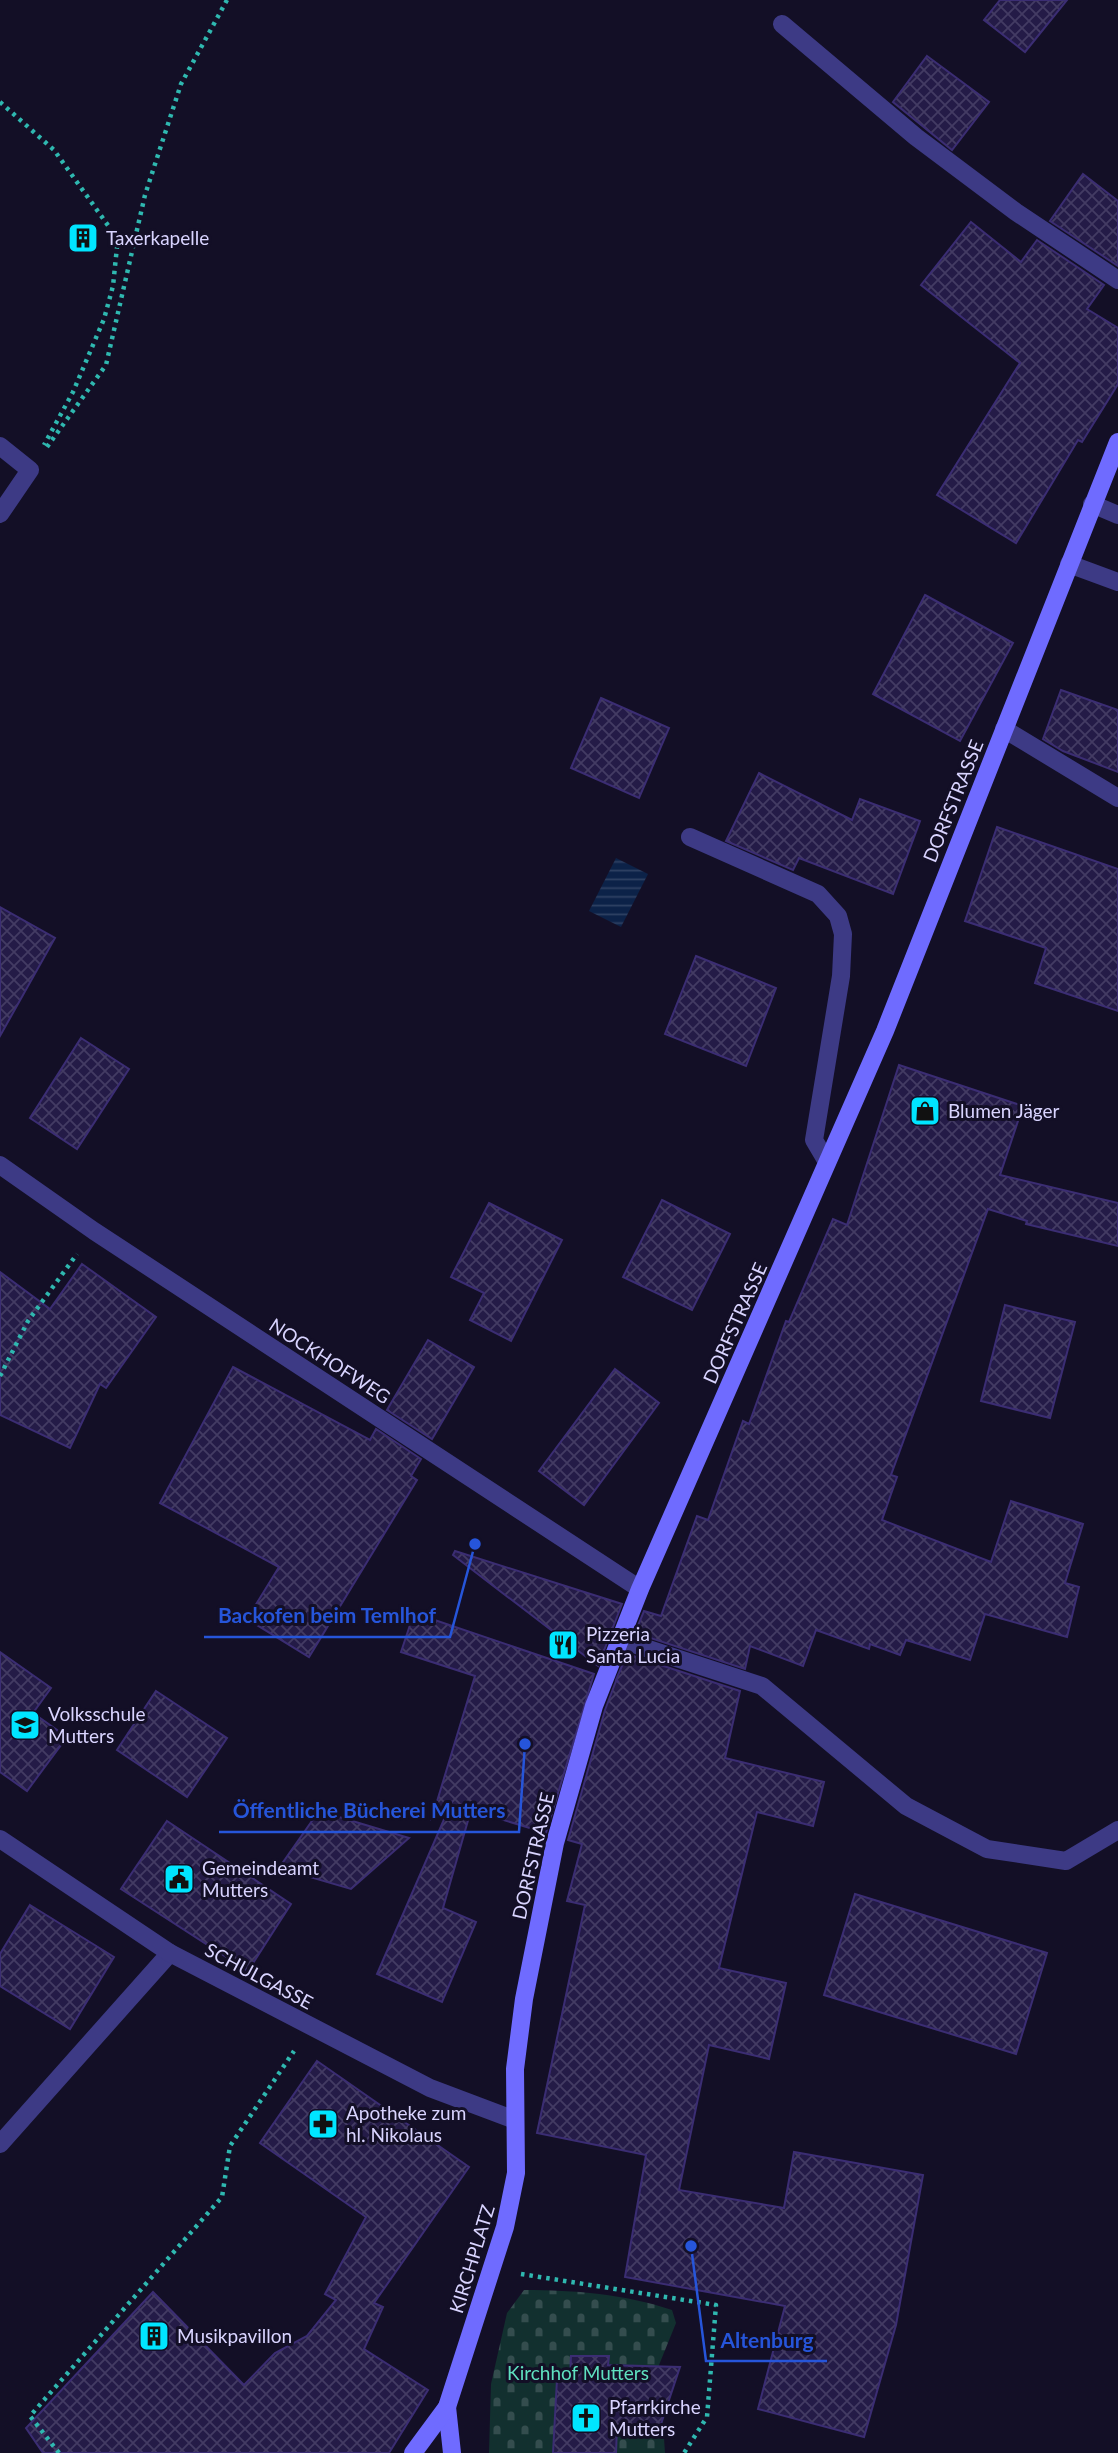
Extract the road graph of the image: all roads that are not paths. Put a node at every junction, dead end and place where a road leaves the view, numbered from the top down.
1 (782, 24) dead end
2 (1118, 280) edge
3 (1118, 442) edge
4 (0, 446) edge
5 (1092, 503) junction
6 (0, 514) edge
7 (1118, 514) edge
8 (1069, 564) junction
9 (1118, 582) edge
10 (1004, 729) junction
11 (1118, 798) edge
12 (690, 837) dead end
13 (827, 1161) junction
14 (0, 1165) edge
15 (639, 1589) junction
16 (618, 1639) junction
17 (1118, 1830) edge
18 (2, 1843) edge
19 (170, 1953) junction
20 (515, 2120) junction
21 (0, 2144) edge
22 (447, 2407) junction
23 (413, 2453) edge
24 (452, 2453) edge

1 - 2 street
3 - 5 main road, DORFSTRASSE
4 - 6 street
5 - 7 street
5 - 8 main road, DORFSTRASSE
8 - 9 street
8 - 10 main road, DORFSTRASSE
10 - 11 street
10 - 13 main road, DORFSTRASSE
12 - 13 street
13 - 15 main road, DORFSTRASSE
14 - 15 street, NOCKHOFWEG
15 - 16 main road, DORFSTRASSE
16 - 17 street
16 - 20 main road, DORFSTRASSE
18 - 19 street, SCHULGASSE
19 - 20 street, SCHULGASSE
19 - 21 street
20 - 22 main road, KIRCHPLATZ
22 - 23 main road, KIRCHPLATZ
22 - 24 main road, KIRCHPLATZ

